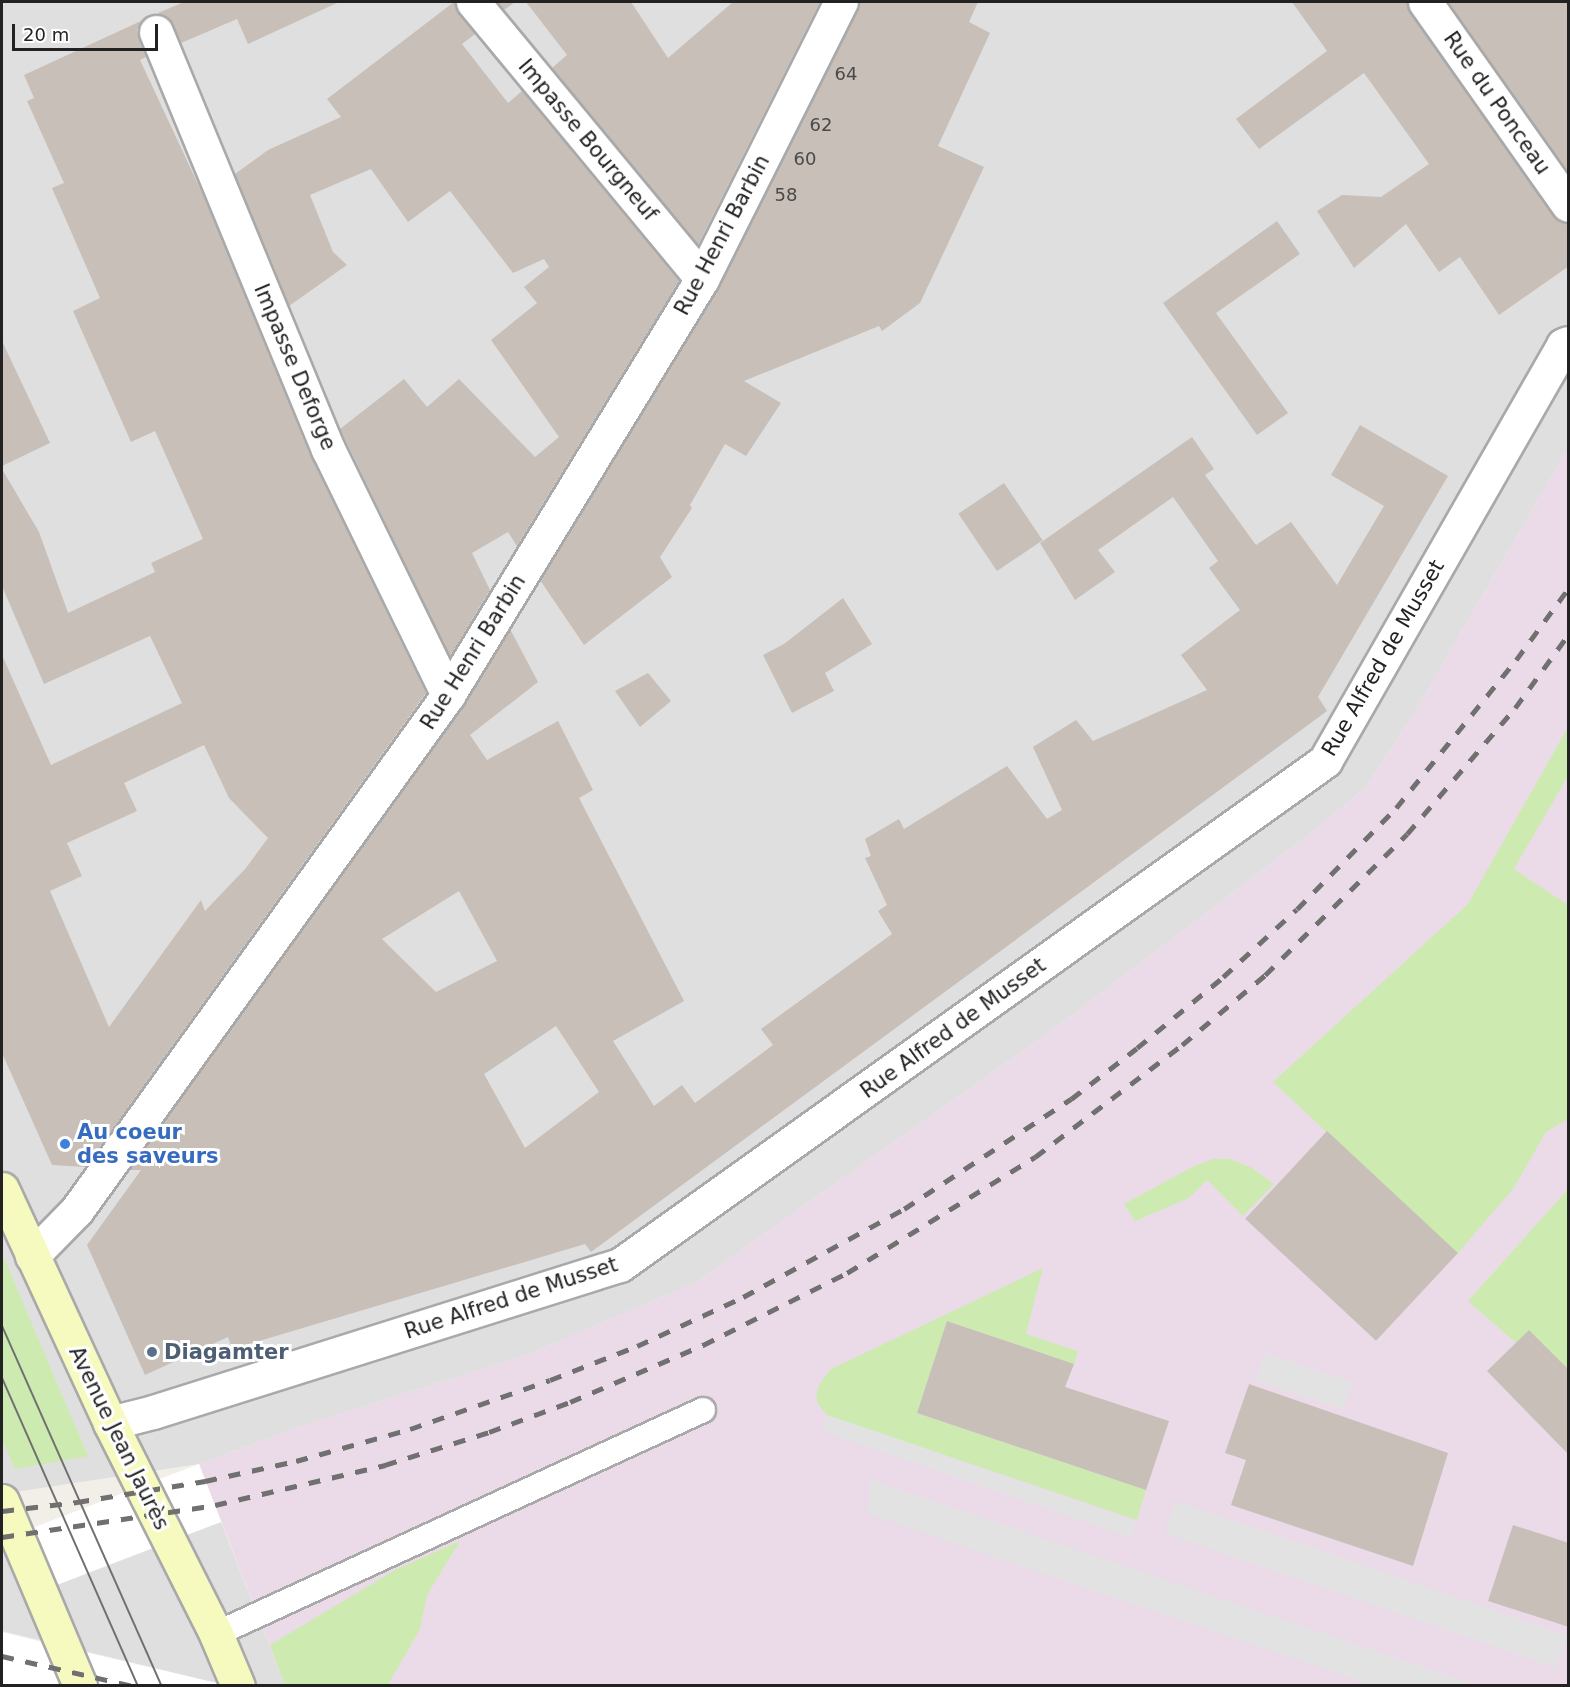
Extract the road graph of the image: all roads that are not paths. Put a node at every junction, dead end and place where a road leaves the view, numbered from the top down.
1 (473, 2) edge
2 (841, 2) edge
3 (1425, 2) edge
4 (156, 32) dead end
5 (1569, 206) edge
6 (702, 279) junction
7 (1569, 343) edge
8 (448, 695) junction
9 (2, 1189) edge
10 (32, 1256) junction
11 (703, 1410) dead end
12 (110, 1423) junction
13 (2, 1501) edge
14 (216, 1634) junction
15 (80, 1686) edge
16 (238, 1686) edge

1 - 6 street, Impasse Bourgneuf
2 - 6 street, Rue Henri Barbin
3 - 5 street, Rue du Ponceau
4 - 8 street, Impasse Deforge
6 - 8 street, Rue Henri Barbin
7 - 12 street, Rue Alfred de Musset
8 - 10 street, Rue Henri Barbin
9 - 10 main road, Avenue Jean Jaurès
10 - 12 main road, Avenue Jean Jaurès
11 - 14 lane
12 - 14 main road, Avenue Jean Jaurès
13 - 15 main road
14 - 16 main road, Avenue Jean Jaurès

